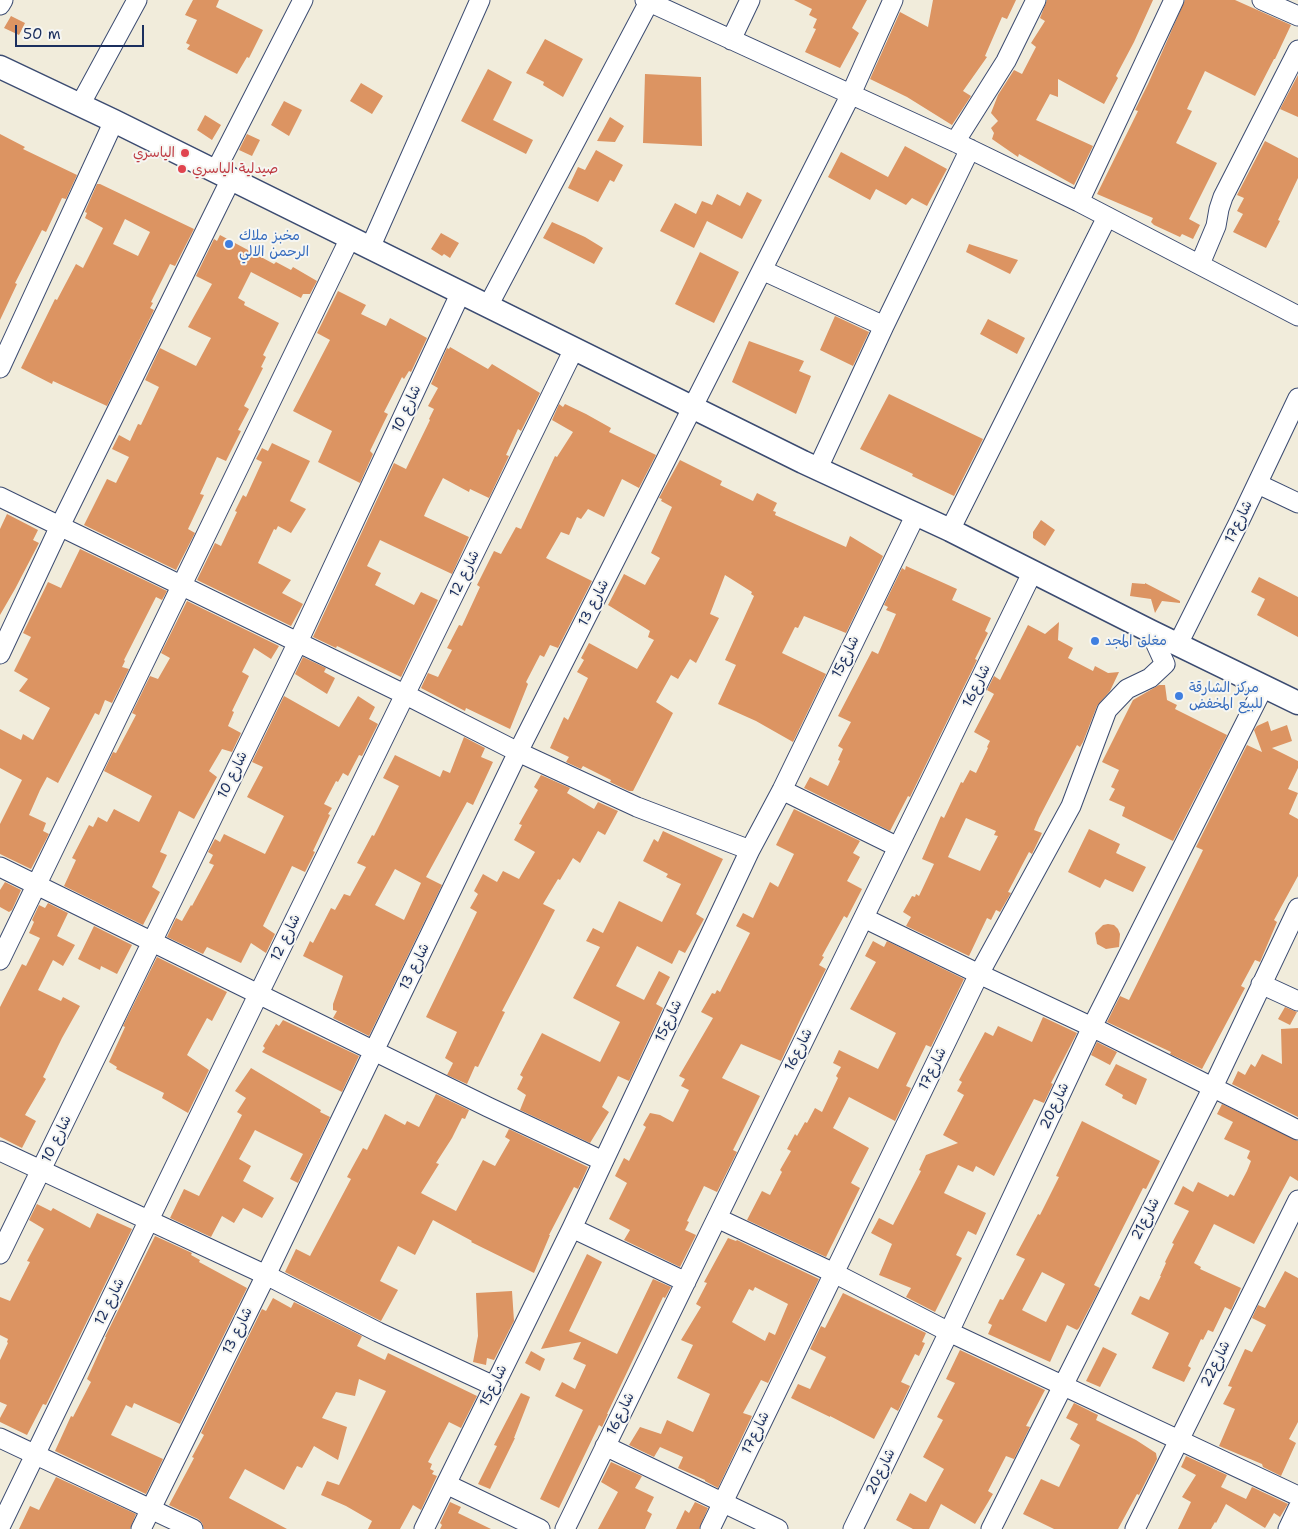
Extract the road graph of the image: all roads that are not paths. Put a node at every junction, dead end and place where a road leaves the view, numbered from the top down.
1 (2, 0) edge
2 (137, 0) edge
3 (303, 0) edge
4 (480, 0) edge
5 (750, 0) edge
6 (893, 0) edge
7 (1036, 0) edge
8 (1174, 0) edge
9 (1262, 0) edge
10 (647, 1) edge
11 (0, 5) edge
12 (1298, 16) edge
13 (731, 40) junction
14 (1298, 50) edge
15 (0, 67) edge
16 (851, 94) junction
17 (80, 105) junction
18 (114, 121) junction
19 (963, 146) junction
20 (223, 176) junction
21 (1079, 202) junction
22 (1107, 217) junction
23 (350, 238) junction
24 (370, 248) junction
25 (1200, 264) junction
26 (762, 270) junction
27 (461, 292) junction
28 (488, 306) junction
29 (1298, 316) edge
30 (884, 326) junction
31 (574, 349) junction
32 (0, 368) edge
33 (1298, 398) edge
34 (693, 407) junction
35 (818, 468) junction
36 (1258, 484) junction
37 (0, 497) edge
38 (1298, 503) edge
39 (916, 514) junction
40 (60, 526) junction
41 (950, 530) junction
42 (1033, 571) junction
43 (182, 585) junction
44 (1150, 631) junction
45 (298, 642) junction
46 (1178, 644) junction
47 (0, 654) edge
48 (1264, 686) junction
49 (406, 695) junction
50 (1298, 703) edge
51 (518, 752) junction
52 (782, 790) junction
53 (898, 847) junction
54 (750, 850) junction
55 (0, 867) edge
56 (37, 885) junction
57 (1298, 908) edge
58 (864, 918) junction
59 (152, 941) junction
60 (0, 960) edge
61 (979, 974) junction
62 (1260, 984) junction
63 (259, 993) junction
64 (1298, 1001) edge
65 (1092, 1026) junction
66 (375, 1050) junction
67 (1213, 1086) junction
68 (1298, 1130) edge
69 (0, 1151) edge
70 (603, 1160) junction
71 (42, 1170) junction
72 (1298, 1200) edge
73 (717, 1218) junction
74 (150, 1220) junction
75 (572, 1228) junction
76 (0, 1254) edge
77 (834, 1273) junction
78 (266, 1275) junction
79 (686, 1282) junction
80 (949, 1332) junction
81 (494, 1386) junction
82 (1063, 1386) junction
83 (0, 1438) edge
84 (1179, 1440) junction
85 (606, 1446) junction
86 (36, 1454) junction
87 (446, 1484) junction
88 (1298, 1496) edge
89 (723, 1502) junction
90 (151, 1508) junction
91 (1298, 1508) edge
92 (0, 1527) edge
93 (141, 1529) edge
94 (193, 1529) edge
95 (424, 1529) edge
96 (540, 1529) edge
97 (565, 1529) edge
98 (710, 1529) edge
99 (778, 1529) edge
100 (853, 1529) edge
101 (991, 1529) edge
102 (1136, 1529) edge
103 (1288, 1529) edge

1 - 11 street
2 - 17 street
3 - 20 street
4 - 24 street
5 - 13 street
6 - 16 street, شارع 13
7 - 19 street
8 - 21 street
9 - 12 street
10 - 13 street
10 - 28 street
13 - 16 street
14 - 25 street
15 - 17 street
16 - 19 street
16 - 26 street, شارع 13
17 - 18 street
18 - 20 street
18 - 32 street
19 - 21 street
19 - 30 street
20 - 23 street
20 - 40 street
21 - 22 street
22 - 25 street
22 - 41 street
23 - 24 street
23 - 43 street
24 - 27 street
25 - 29 street
26 - 30 street
26 - 34 street, شارع 13
27 - 28 street
27 - 45 street, شارع 10
28 - 31 street
30 - 35 street
31 - 34 street
31 - 49 street, شارع 12
33 - 36 street, شارع17
34 - 35 street
34 - 51 street, شارع 13
35 - 39 street
36 - 38 street
36 - 46 street, شارع17
37 - 40 street
39 - 41 street
39 - 52 street, شارع15
40 - 43 street
40 - 47 street
41 - 42 street
42 - 44 street
42 - 53 street, شارع16
43 - 45 street
43 - 56 street
44 - 46 street
44 - 61 street, شارع17
45 - 49 street
45 - 59 street, شارع 10
46 - 48 street
48 - 50 street
48 - 65 street, شارع20
49 - 51 street
49 - 63 street, شارع 12
51 - 54 street
51 - 66 street, شارع 13
52 - 53 street
52 - 54 street, شارع15
53 - 58 street, شارع16
54 - 70 street, شارع15
55 - 56 street
56 - 59 street
56 - 60 street
57 - 62 street, شارع21
58 - 61 street
58 - 73 street, شارع16
59 - 63 street
59 - 71 street, شارع 10
61 - 65 street
61 - 77 street, شارع17
62 - 64 street
62 - 67 street, شارع21
63 - 66 street
63 - 74 street, شارع 12
65 - 67 street
65 - 80 street, شارع20
66 - 70 street
66 - 78 street, شارع 13
67 - 68 street
67 - 82 street, شارع21
69 - 71 street
70 - 75 street, شارع15
71 - 74 street
71 - 76 street, شارع 10
72 - 84 street, شارع22
73 - 77 street
73 - 79 street, شارع16
74 - 78 street
74 - 86 street, شارع 12
75 - 79 street
75 - 81 street, شارع15
77 - 80 street
77 - 89 street, شارع17
78 - 81 street
78 - 90 street, شارع 13
79 - 85 street, شارع16
80 - 82 street
80 - 100 street, شارع20
81 - 87 street, شارع15
82 - 84 street
82 - 101 street, شارع21
83 - 86 street
84 - 88 street
84 - 102 street, شارع22
85 - 89 street
85 - 97 street, شارع16
86 - 90 street
86 - 92 street, شارع 12
87 - 95 street, شارع15
87 - 96 street
89 - 98 street, شارع17
89 - 99 street
90 - 93 street, شارع 13
90 - 94 street
91 - 103 street

